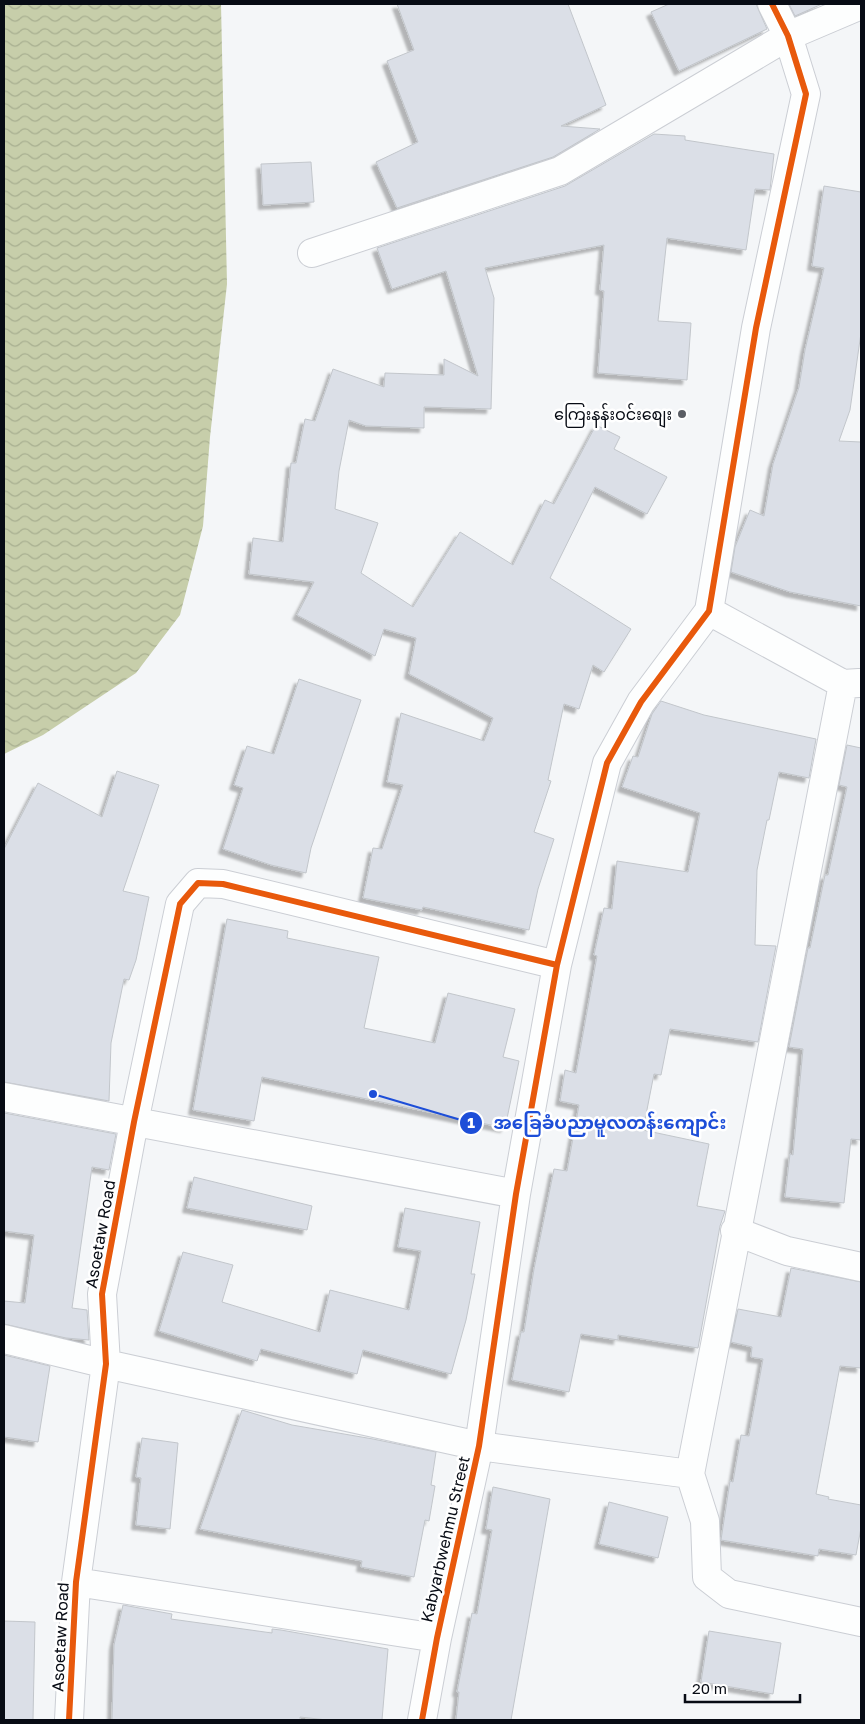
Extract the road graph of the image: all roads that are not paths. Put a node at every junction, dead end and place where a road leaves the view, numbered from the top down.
1 (772, 4) edge
2 (861, 4) edge
3 (788, 36) junction
4 (312, 253) dead end
5 (710, 611) junction
6 (852, 683) edge
7 (557, 965) junction
8 (4, 1097) edge
9 (134, 1122) junction
10 (516, 1194) junction
11 (735, 1231) junction
12 (861, 1266) edge
13 (4, 1339) edge
14 (106, 1364) junction
15 (479, 1446) junction
16 (690, 1474) junction
17 (76, 1582) junction
18 (861, 1622) edge
19 (437, 1638) junction
20 (69, 1720) edge
21 (422, 1720) edge

1 - 3 street
2 - 3 street
3 - 4 street
3 - 5 street
5 - 6 street
5 - 7 street
6 - 11 street
7 - 9 street, Asoetaw Road
7 - 10 street
8 - 9 street
9 - 10 street
9 - 14 street, Asoetaw Road
10 - 15 street
11 - 12 street
11 - 16 street
13 - 14 street
14 - 15 street
14 - 17 street, Asoetaw Road
15 - 16 street, Kabyarbwehmu Street
15 - 19 street, Kabyarbwehmu Street
16 - 18 street
17 - 19 street, Kabyarbwehmu Street
17 - 20 street, Asoetaw Road
19 - 21 street

